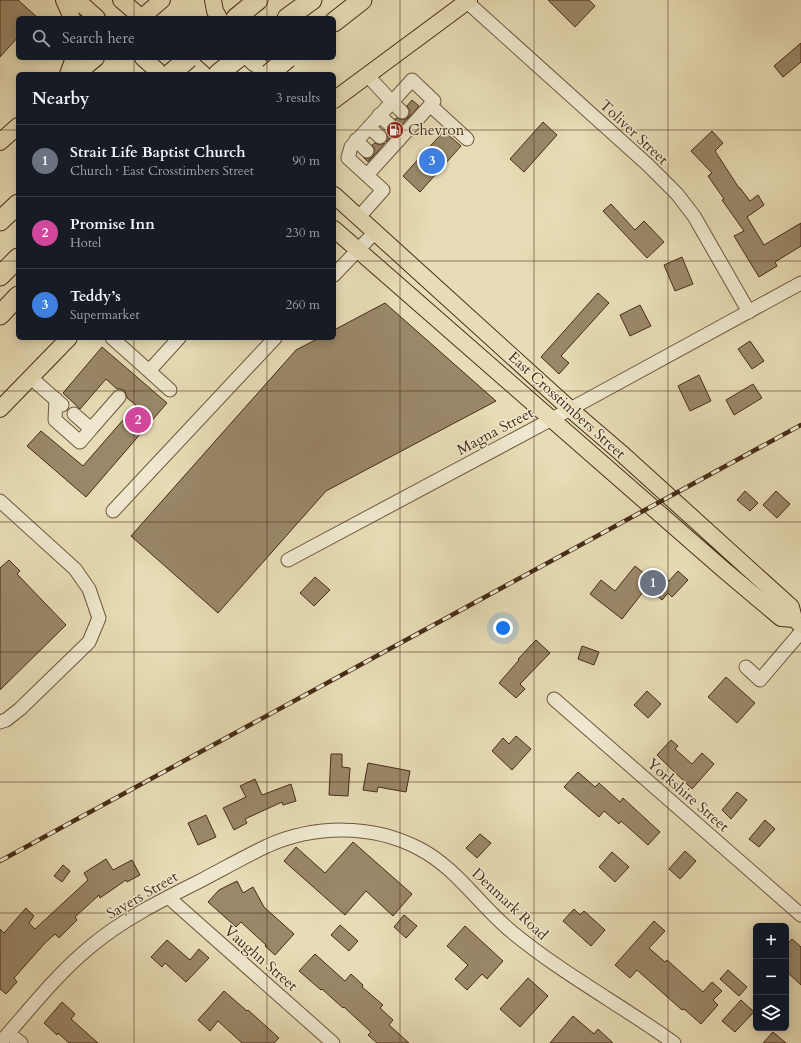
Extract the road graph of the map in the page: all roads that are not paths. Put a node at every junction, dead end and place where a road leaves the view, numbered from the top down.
1 (64, 0) edge
2 (77, 0) edge
3 (120, 0) edge
4 (162, 0) edge
5 (213, 0) edge
6 (312, 0) edge
7 (362, 0) edge
8 (256, 1) edge
9 (468, 1) edge
10 (71, 16) edge
11 (95, 16) edge
12 (139, 16) edge
13 (143, 16) edge
14 (218, 16) edge
15 (238, 16) edge
16 (290, 16) edge
17 (336, 20) edge
18 (73, 60) edge
19 (94, 60) edge
20 (145, 60) edge
21 (187, 60) edge
22 (187, 60) edge
23 (236, 60) edge
24 (252, 60) edge
25 (286, 60) edge
26 (69, 72) edge
27 (79, 72) edge
28 (159, 72) edge
29 (172, 72) edge
30 (201, 72) edge
31 (220, 72) edge
32 (270, 72) edge
33 (271, 72) edge
34 (363, 79) junction
35 (336, 89) edge
36 (336, 99) edge
37 (392, 102) junction
38 (430, 105) junction
39 (380, 115) junction
40 (409, 118) junction
41 (368, 127) junction
42 (16, 128) edge
43 (397, 132) junction
44 (356, 140) junction
45 (467, 140) dead end
46 (0, 142) edge
47 (387, 143) junction
48 (375, 157) junction
49 (367, 175) junction
50 (336, 197) edge
51 (16, 206) edge
52 (359, 217) junction
53 (0, 221) edge
54 (336, 231) edge
55 (375, 232) junction
56 (357, 250) junction
57 (16, 260) edge
58 (336, 273) edge
59 (0, 276) edge
60 (801, 283) edge
61 (16, 298) edge
62 (749, 312) junction
63 (0, 315) edge
64 (67, 340) edge
65 (114, 340) edge
66 (177, 340) edge
67 (273, 340) edge
68 (149, 371) junction
69 (30, 377) junction
70 (170, 390) dead end
71 (119, 397) dead end
72 (65, 406) junction
73 (0, 409) edge
74 (570, 409) junction
75 (552, 419) junction
76 (91, 429) junction
77 (0, 501) edge
78 (113, 511) dead end
79 (288, 560) dead end
80 (799, 622) edge
81 (746, 667) dead end
82 (554, 699) dead end
83 (0, 722) edge
84 (334, 830) joint
85 (168, 897) junction
86 (801, 915) edge
87 (5, 1038) edge
88 (21, 1043) edge
89 (333, 1043) edge
90 (674, 1043) edge

1 - 10 main road
2 - 11 main road
3 - 12 main road
4 - 13 main road
5 - 14 main road
6 - 16 highway
7 - 17 highway
8 - 15 highway
9 - 34 main road
9 - 62 street, Toliver Street
18 - 26 main road
19 - 27 main road
20 - 28 main road
21 - 30 main road
22 - 29 highway, bridge
23 - 31 highway
24 - 32 main road
25 - 33 highway, bridge
34 - 35 main road
34 - 36 main road
34 - 37 street
37 - 38 street
37 - 39 street
37 - 40 street
38 - 40 street
38 - 45 street
39 - 41 street
39 - 43 street
40 - 43 street
41 - 44 street
41 - 47 street
42 - 46 main road
43 - 47 street
44 - 48 street
44 - 49 street
47 - 48 street
48 - 49 street
49 - 52 street
50 - 52 main road, East Crosstimbers Street
51 - 53 highway
52 - 55 main road, East Crosstimbers Street
54 - 56 main road, East Crosstimbers Street
55 - 56 street
55 - 74 main road, East Crosstimbers Street
56 - 58 street
56 - 75 main road, East Crosstimbers Street
57 - 59 highway
60 - 62 street, Magna Street
61 - 63 highway
62 - 74 street, Magna Street
64 - 69 main road
65 - 68 street
66 - 68 street
67 - 78 street
68 - 70 street
69 - 72 street
69 - 73 main road
71 - 76 street
72 - 76 street
72 - 76 street
74 - 75 street, Magna Street
74 - 80 main road, East Crosstimbers Street
75 - 79 street, Magna Street
75 - 80 main road, East Crosstimbers Street
77 - 83 street
80 - 81 street
82 - 86 street, Yorkshire Street
84 - 85 street, Sayers Street
84 - 90 street, Denmark Road
85 - 87 street, Sayers Street
85 - 89 street, Vaughn Street
87 - 88 street

